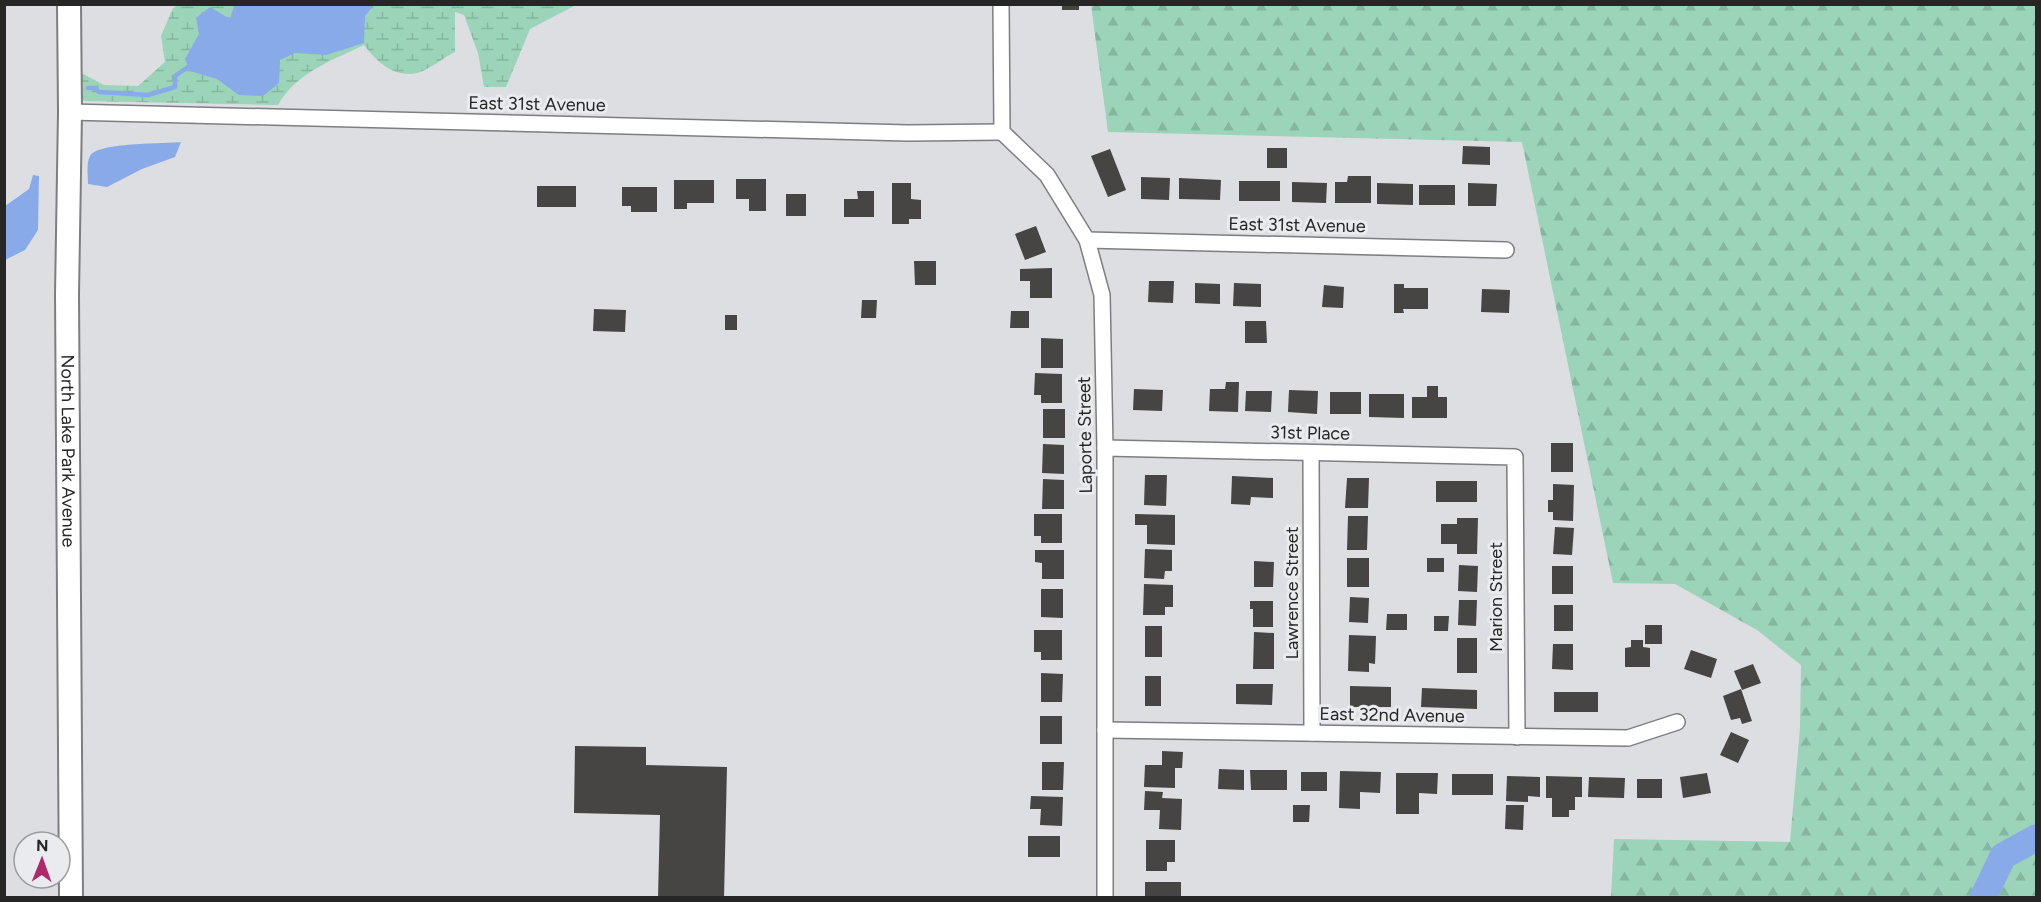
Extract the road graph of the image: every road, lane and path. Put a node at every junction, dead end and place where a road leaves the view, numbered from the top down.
1 (69, 4) edge
2 (1001, 4) edge
3 (70, 112) junction
4 (1002, 132) junction
5 (1087, 240) junction
6 (1506, 250) dead end
7 (1105, 448) junction
8 (1311, 453) junction
9 (1515, 457) joint
10 (1677, 722) dead end
11 (1105, 730) junction
12 (1312, 733) junction
13 (1517, 737) junction
14 (71, 897) edge
15 (1106, 897) edge

1 - 3 street, North Lake Park Avenue
2 - 4 street
3 - 4 street, East 31st Avenue
3 - 14 street, North Lake Park Avenue
4 - 5 street, Laporte Street
5 - 6 street, East 31st Avenue
5 - 7 street, Laporte Street
7 - 8 street, 31st Place
7 - 11 street, Laporte Street
8 - 9 street, 31st Place
8 - 12 street, Lawrence Street
9 - 13 street, Marion Street
10 - 13 street, East 32nd Avenue
11 - 12 street, East 32nd Avenue
11 - 15 street, Laporte Street
12 - 13 street, East 32nd Avenue

